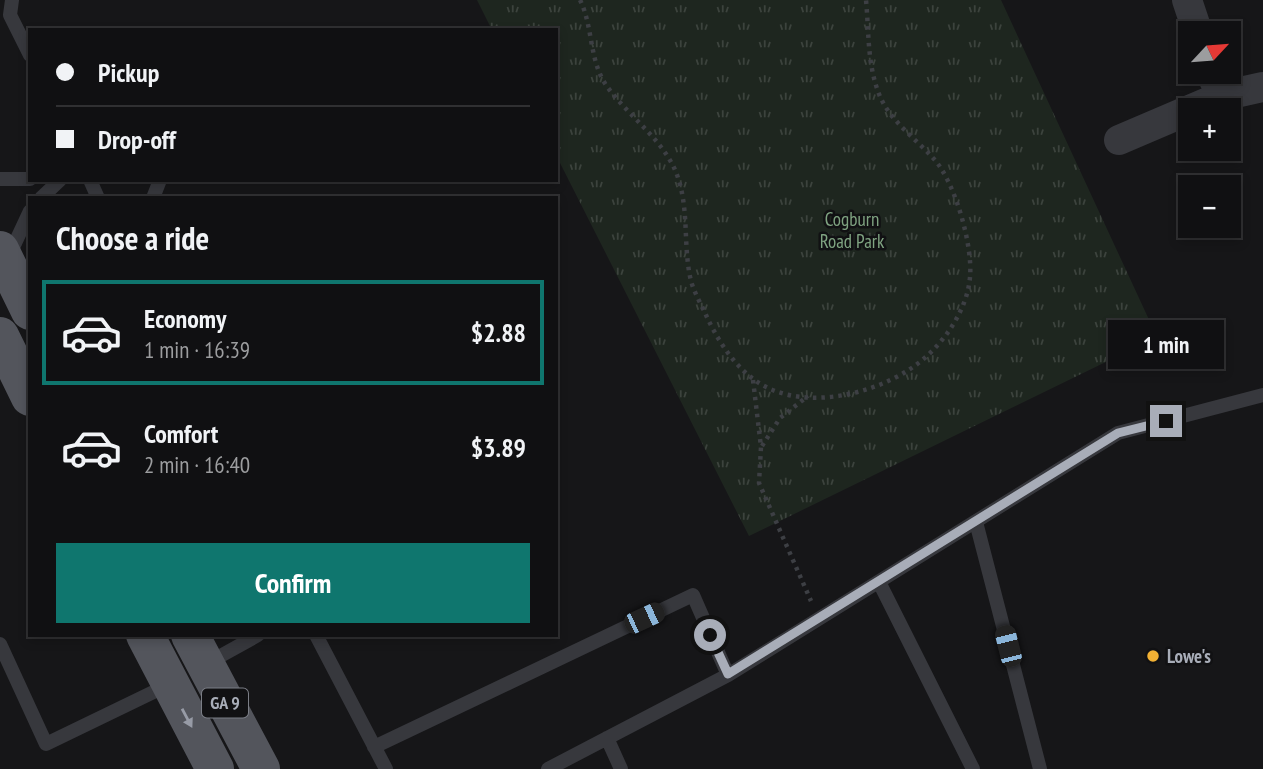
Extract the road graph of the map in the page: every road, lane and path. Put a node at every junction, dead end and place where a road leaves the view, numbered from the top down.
1 (12, 0) edge
2 (866, 0) edge
3 (1187, 0) edge
4 (581, 1) edge
5 (1194, 21) edge
6 (28, 51) edge
7 (1216, 84) edge
8 (1263, 87) edge
9 (1119, 141) dead end
10 (0, 179) edge
11 (28, 179) edge
12 (58, 182) edge
13 (43, 196) edge
14 (28, 214) edge
15 (4, 257) edge
16 (28, 307) edge
17 (0, 335) edge
18 (753, 379) junction
19 (28, 393) edge
20 (1263, 395) edge
21 (808, 396) junction
22 (761, 447) junction
23 (976, 522) junction
24 (879, 582) junction
25 (819, 618) junction
26 (146, 637) edge
27 (250, 637) edge
28 (317, 637) edge
29 (0, 644) edge
30 (198, 650) edge
31 (728, 674) junction
32 (169, 684) junction
33 (607, 738) junction
34 (374, 747) junction
35 (215, 769) edge
36 (261, 769) edge
37 (386, 769) edge
38 (548, 769) edge
39 (621, 769) edge
40 (973, 769) edge
41 (1040, 769) edge

1 - 6 lane
2 - 21 path
3 - 5 street
4 - 18 path
7 - 8 street
7 - 9 street
10 - 11 lane
12 - 13 lane
14 - 15 lane
15 - 16 main road
17 - 19 main road
18 - 21 path
18 - 22 path
20 - 23 lane
21 - 22 path
22 - 25 path
23 - 24 lane
23 - 41 lane
24 - 25 lane
24 - 40 lane
25 - 31 lane
26 - 32 main road, GA 9
27 - 30 lane
28 - 34 lane
29 - 32 lane
30 - 36 main road, GA 9
31 - 33 lane
31 - 34 lane
32 -> 35 main road, GA 9
33 - 38 lane
33 - 39 lane
34 - 37 lane

